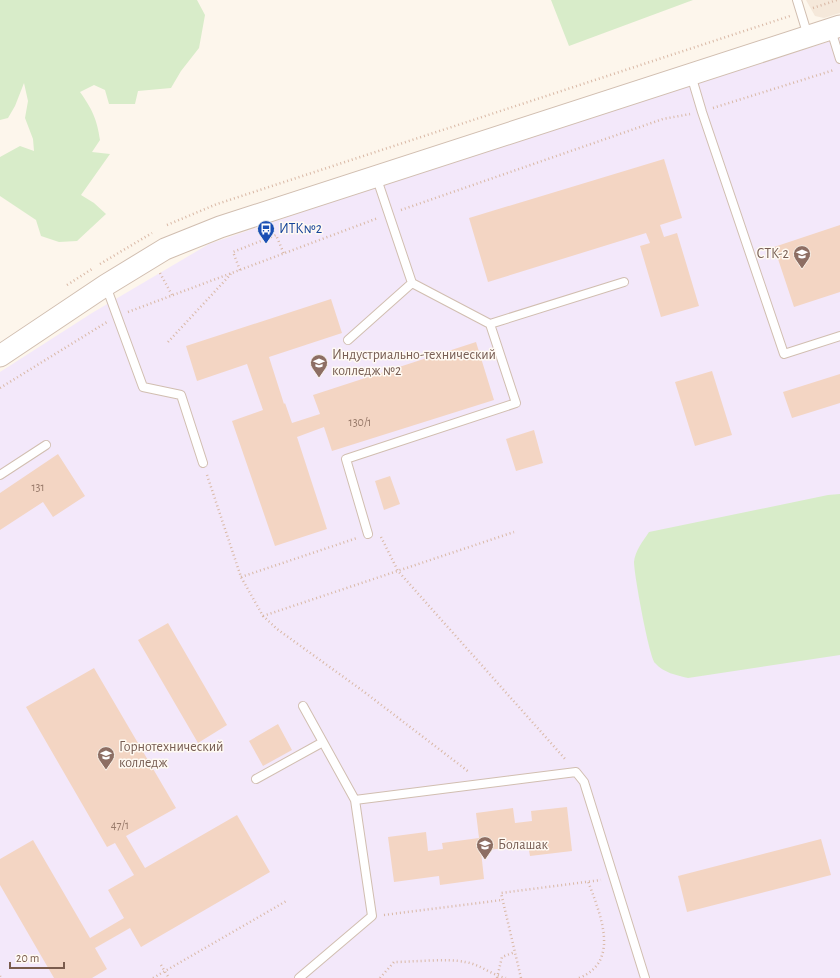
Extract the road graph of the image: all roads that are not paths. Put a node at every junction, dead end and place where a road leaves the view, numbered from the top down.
1 (797, 0) edge
2 (835, 28) edge
3 (808, 37) junction
4 (840, 59) edge
5 (691, 74) junction
6 (375, 176) junction
7 (624, 282) dead end
8 (412, 283) junction
9 (106, 285) junction
10 (490, 324) junction
11 (840, 336) edge
12 (348, 340) dead end
13 (0, 356) edge
14 (46, 445) dead end
15 (203, 463) road end
16 (0, 475) edge
17 (368, 534) road end
18 (303, 706) dead end
19 (323, 742) junction
20 (256, 779) dead end
21 (355, 800) junction
22 (299, 978) edge
23 (645, 978) edge

1 - 3 lane
2 - 3 street
2 - 4 lane
3 - 5 street
5 - 6 street
5 - 11 lane
6 - 8 lane
6 - 9 street
7 - 10 lane
8 - 10 lane
8 - 12 lane
9 - 13 street
9 - 15 lane
10 - 17 lane
14 - 16 lane
18 - 19 lane
19 - 20 lane
19 - 21 lane
21 - 22 lane
21 - 23 lane

